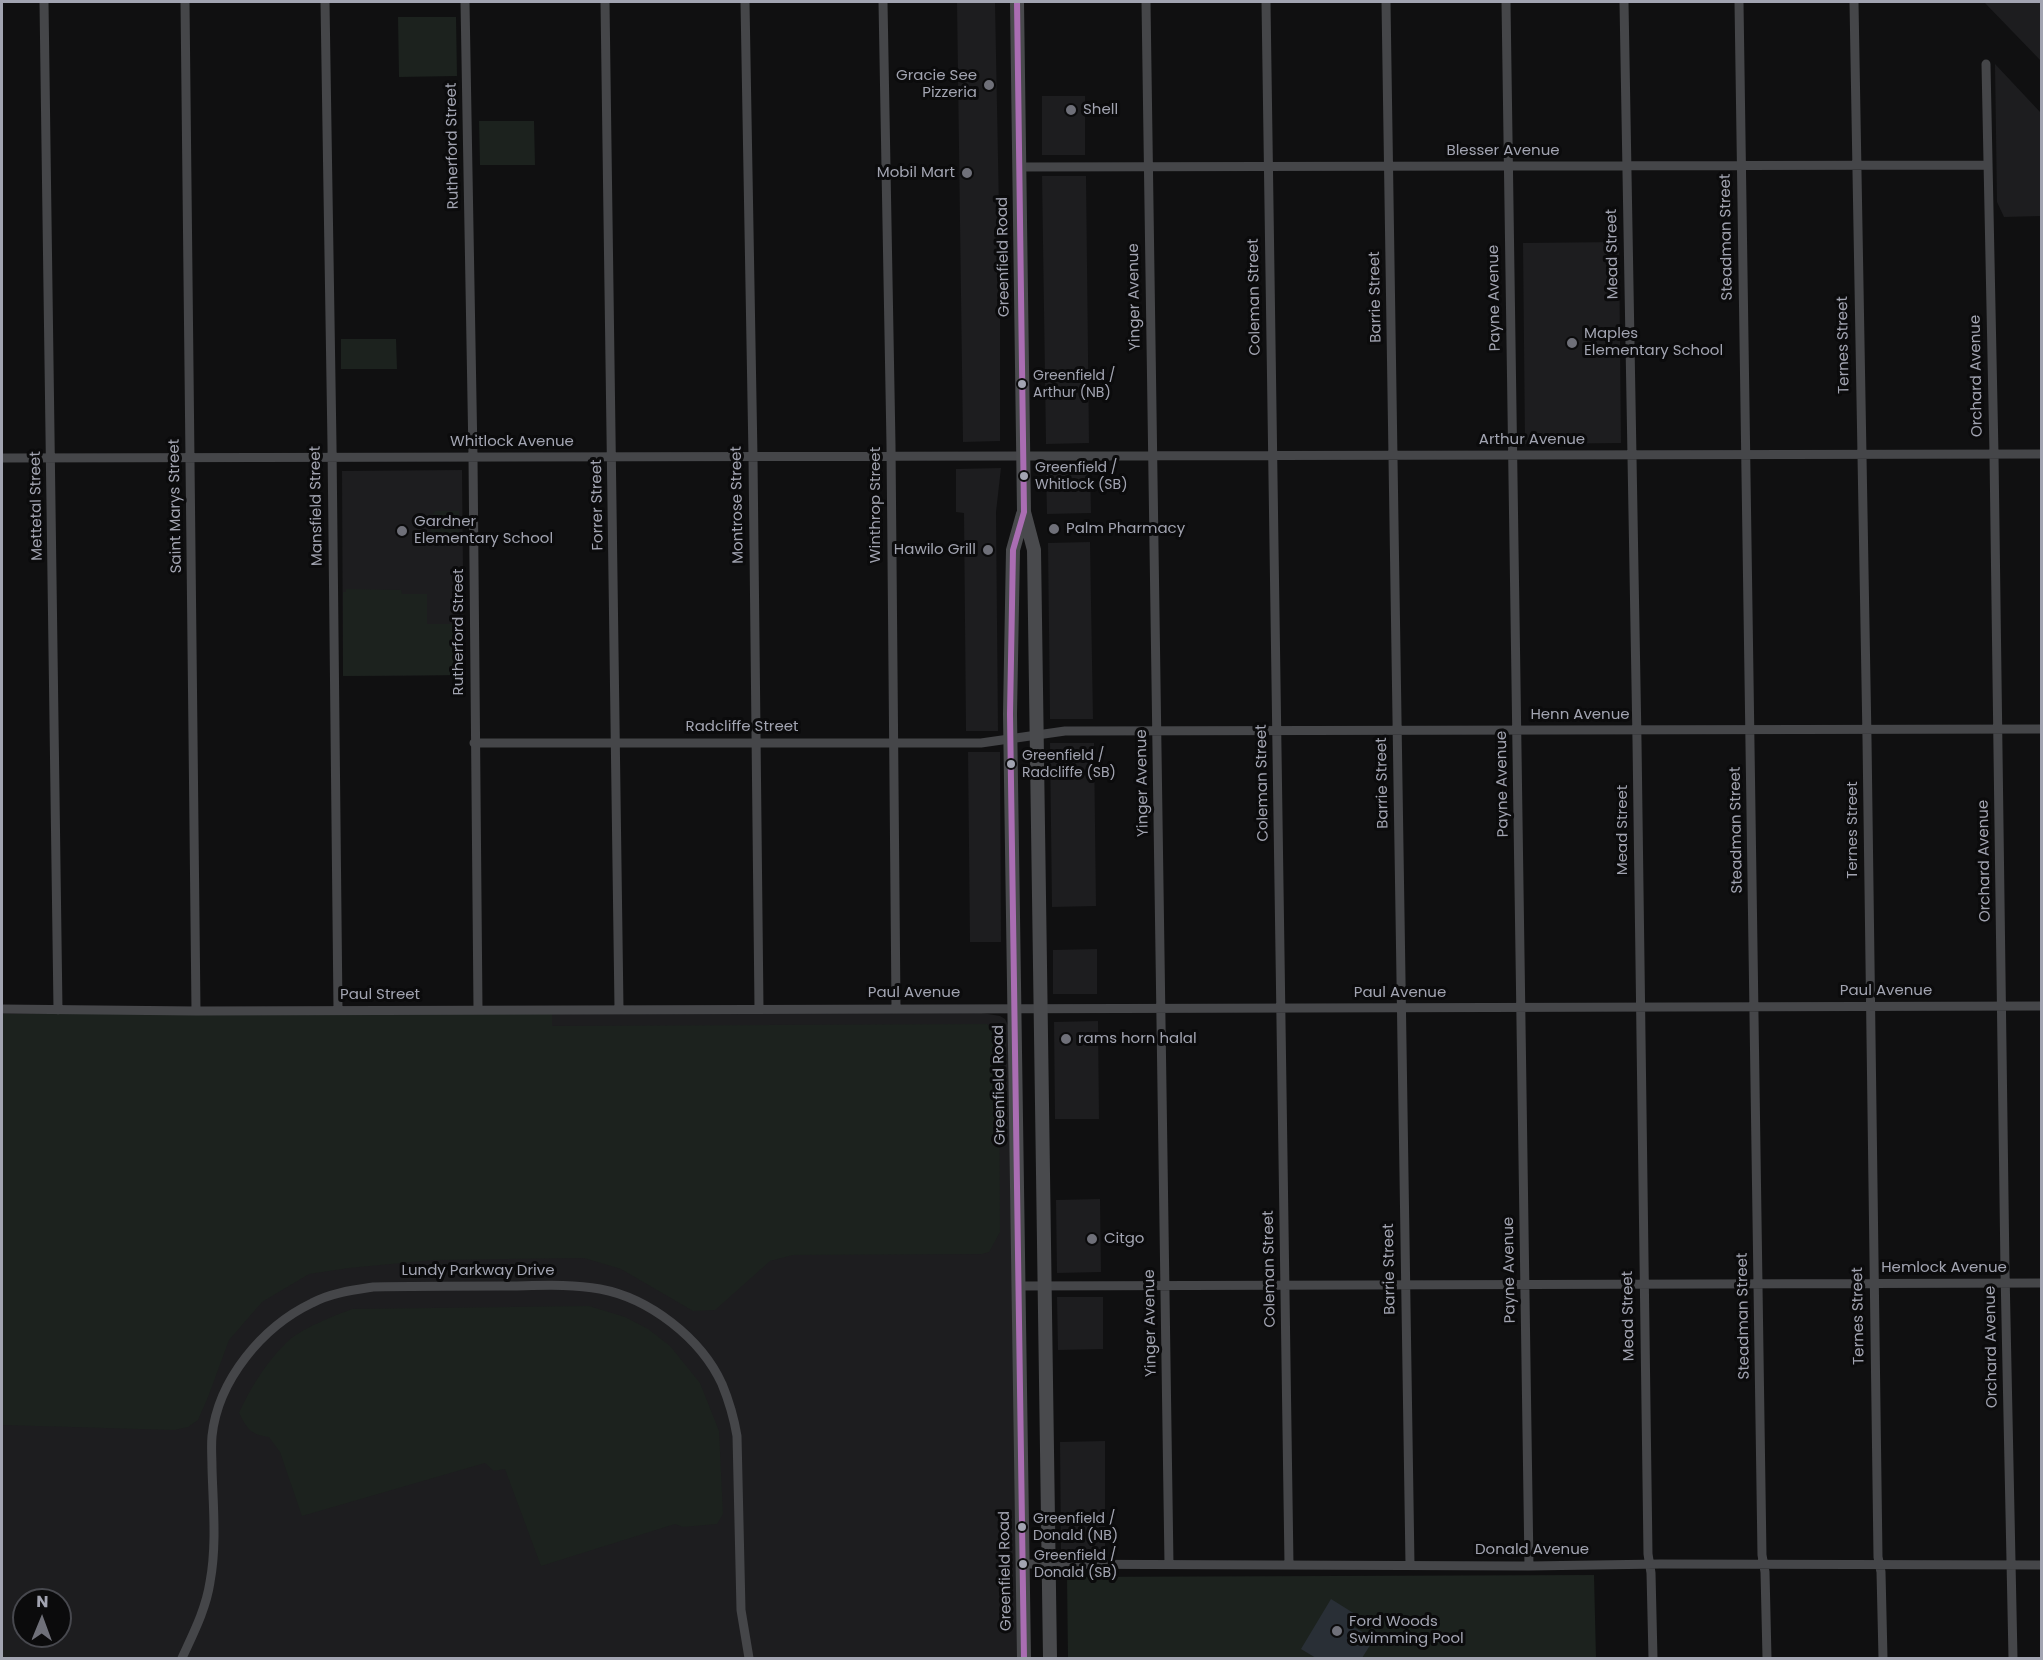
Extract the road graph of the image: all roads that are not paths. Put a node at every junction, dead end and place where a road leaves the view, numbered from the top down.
1 (44, 2) edge
2 (185, 2) edge
3 (324, 2) edge
4 (465, 2) edge
5 (605, 2) edge
6 (745, 2) edge
7 (883, 2) edge
8 (1017, 2) edge
9 (1146, 2) edge
10 (1266, 2) edge
11 (1386, 2) edge
12 (1506, 2) edge
13 (1624, 2) edge
14 (1740, 2) edge
15 (1854, 2) edge
16 (1986, 64) dead end
17 (1856, 165) junction
18 (1987, 165) junction
19 (1019, 166) junction
20 (1148, 166) junction
21 (1268, 166) junction
22 (1389, 166) junction
23 (1508, 166) junction
24 (1626, 166) junction
25 (1741, 166) junction
26 (1994, 454) junction
27 (2042, 454) edge
28 (1513, 455) junction
29 (1631, 455) junction
30 (1747, 455) junction
31 (1861, 455) junction
32 (1023, 456) junction
33 (1272, 456) junction
34 (1393, 456) junction
35 (332, 457) junction
36 (473, 457) junction
37 (612, 457) junction
38 (753, 457) junction
39 (891, 457) junction
40 (1153, 457) junction
41 (2, 458) edge
42 (51, 458) junction
43 (191, 458) junction
44 (1024, 512) junction
45 (1998, 728) junction
46 (1751, 729) junction
47 (1867, 729) junction
48 (2042, 729) edge
49 (1278, 730) junction
50 (1398, 730) junction
51 (1517, 730) junction
52 (1637, 730) junction
53 (1157, 731) junction
54 (1036, 734) junction
55 (1011, 739) junction
56 (616, 742) junction
57 (756, 742) junction
58 (893, 742) junction
59 (474, 743) junction
60 (1012, 846) junction
61 (1038, 846) junction
62 (1754, 1006) junction
63 (1870, 1006) junction
64 (2003, 1006) junction
65 (2042, 1006) edge
66 (1521, 1007) junction
67 (1640, 1007) junction
68 (896, 1008) junction
69 (1015, 1008) junction
70 (1281, 1008) junction
71 (1401, 1008) junction
72 (619, 1009) junction
73 (759, 1009) junction
74 (1041, 1009) junction
75 (1161, 1009) junction
76 (2, 1010) edge
77 (58, 1010) junction
78 (338, 1010) junction
79 (478, 1010) junction
80 (196, 1011) junction
81 (1644, 1283) junction
82 (1758, 1283) junction
83 (1874, 1283) junction
84 (2006, 1283) junction
85 (2042, 1283) edge
86 (1525, 1284) junction
87 (1166, 1285) junction
88 (1285, 1285) junction
89 (1405, 1285) junction
90 (1018, 1286) junction
91 (1044, 1286) junction
92 (1022, 1564) junction
93 (1048, 1564) junction
94 (1169, 1564) junction
95 (1650, 1564) junction
96 (1764, 1564) junction
97 (1289, 1565) junction
98 (1410, 1565) junction
99 (1880, 1565) junction
100 (2011, 1565) junction
101 (2042, 1565) edge
102 (1530, 1566) junction
103 (184, 1654) edge
104 (175, 1659) edge
105 (749, 1659) edge
106 (1024, 1659) edge
107 (1050, 1659) edge
108 (1653, 1659) edge
109 (1767, 1659) edge
110 (1883, 1659) edge
111 (2013, 1659) edge

1 - 42 street, Mettetal Street
2 - 43 street, Saint Marys Street
3 - 35 street, Mansfield Street
4 - 36 street, Rutherford Street
5 - 37 street, Forrer Street
6 - 38 street, Montrose Street
7 - 39 street, Winthrop Street
8 - 19 main road, Greenfield Road
9 - 20 street, Yinger Avenue
10 - 21 street, Coleman Street
11 - 22 street, Barrie Street
12 - 23 street, Payne Avenue
13 - 24 street, Mead Street
14 - 25 street, Steadman Street
15 - 17 street, Ternes Street
16 - 18 street, Orchard Avenue
17 - 18 street, Blesser Avenue
17 - 25 street, Blesser Avenue
17 - 31 street, Ternes Street
18 - 26 street, Orchard Avenue
19 - 20 street, Blesser Avenue
19 - 32 main road, Greenfield Road
20 - 21 street, Blesser Avenue
20 - 40 street, Yinger Avenue
21 - 22 street, Blesser Avenue
21 - 33 street, Coleman Street
22 - 23 street, Blesser Avenue
22 - 34 street, Barrie Street
23 - 24 street, Blesser Avenue
23 - 28 street, Payne Avenue
24 - 25 street, Blesser Avenue
24 - 29 street, Mead Street
25 - 30 street, Steadman Street
26 - 27 street, Arthur Avenue
26 - 31 street, Arthur Avenue
26 - 45 street, Orchard Avenue
28 - 29 street, Arthur Avenue
28 - 34 street, Arthur Avenue
28 - 51 street, Payne Avenue
29 - 30 street, Arthur Avenue
29 - 52 street, Mead Street
30 - 31 street, Arthur Avenue
30 - 46 street, Steadman Street
31 - 47 street, Ternes Street
32 - 39 street, Whitlock Avenue
32 - 40 street, Arthur Avenue
32 - 44 main road, Greenfield Road
33 - 34 street, Arthur Avenue
33 - 40 street, Arthur Avenue
33 - 49 street, Coleman Street
34 - 50 street, Barrie Street
35 - 36 street, Whitlock Avenue
35 - 43 street, Whitlock Avenue
35 - 78 street, Mansfield Street
36 - 37 street, Whitlock Avenue
36 - 59 street, Rutherford Street
37 - 38 street, Whitlock Avenue
37 - 56 street, Forrer Street
38 - 39 street, Whitlock Avenue
38 - 57 street, Montrose Street
39 - 58 street, Winthrop Street
40 - 53 street, Yinger Avenue
41 - 42 street, Whitlock Avenue
42 - 43 street, Whitlock Avenue
42 - 77 street, Mettetal Street
43 - 80 street, Saint Marys Street
44 - 54 main road, Greenfield Road
44 - 55 main road, Greenfield Road
45 - 47 street, Henn Avenue
45 - 48 street, Henn Avenue
45 - 64 street, Orchard Avenue
46 - 47 street, Henn Avenue
46 - 52 street, Henn Avenue
46 - 62 street, Steadman Street
47 - 63 street, Ternes Street
49 - 50 street, Henn Avenue
49 - 53 street, Henn Avenue
49 - 70 street, Coleman Street
50 - 51 street, Henn Avenue
50 - 71 street, Barrie Street
51 - 52 street, Henn Avenue
51 - 66 street, Payne Avenue
52 - 67 street, Mead Street
53 - 54 street, Henn Avenue
53 - 75 street, Yinger Avenue
54 - 55 street, Henn Avenue
54 - 61 main road, Greenfield Road
55 - 58 street, Radcliffe Street
55 - 60 main road, Greenfield Road
56 - 57 street, Radcliffe Street
56 - 59 street, Radcliffe Street
56 - 72 street, Forrer Street
57 - 58 street, Radcliffe Street
57 - 73 street, Montrose Street
58 - 68 street, Winthrop Street
59 - 79 street, Rutherford Street
60 - 61 main road
60 - 69 main road, Greenfield Road
61 - 74 main road, Greenfield Road
62 - 63 street, Paul Avenue
62 - 67 street, Paul Avenue
62 - 82 street, Steadman Street
63 - 64 street, Paul Avenue
63 - 83 street, Ternes Street
64 - 65 street, Paul Avenue
64 - 84 street, Orchard Avenue
66 - 67 street, Paul Avenue
66 - 71 street, Paul Avenue
66 - 86 street, Payne Avenue
67 - 81 street, Mead Street
68 - 69 street, Paul Avenue
68 - 73 street, Paul Avenue
69 - 74 street, Paul Avenue
69 - 90 main road, Greenfield Road
70 - 71 street, Paul Avenue
70 - 75 street, Paul Avenue
70 - 88 street, Coleman Street
71 - 89 street, Barrie Street
72 - 73 street, Paul Street
72 - 79 street, Paul Street
74 - 75 street, Paul Avenue
74 - 91 main road, Greenfield Road
75 - 87 street, Yinger Avenue
76 - 77 street, Paul Street
77 - 80 street, Paul Street
78 - 79 street, Paul Street
78 - 80 street, Paul Street
81 - 82 street, Hemlock Avenue
81 - 86 street, Hemlock Avenue
81 - 95 street, Mead Street
82 - 83 street, Hemlock Avenue
82 - 96 street, Steadman Street
83 - 84 street, Hemlock Avenue
83 - 99 street, Ternes Street
84 - 85 street, Hemlock Avenue
84 - 100 street, Orchard Avenue
86 - 89 street, Hemlock Avenue
86 - 102 street, Payne Avenue
87 - 88 street, Hemlock Avenue
87 - 91 street, Hemlock Avenue
87 - 94 street, Yinger Avenue
88 - 89 street, Hemlock Avenue
88 - 97 street, Coleman Street
89 - 98 street, Barrie Street
90 - 91 street, Hemlock Avenue
90 - 92 main road, Greenfield Road
91 - 93 main road, Greenfield Road
92 - 93 street, Donald Avenue
92 - 106 main road, Greenfield Road
93 - 94 street, Donald Avenue
93 - 107 main road, Greenfield Road
94 - 97 street, Donald Avenue
95 - 96 street, Donald Avenue
95 - 102 street, Donald Avenue
95 - 108 street, Mead Street
96 - 99 street, Donald Avenue
96 - 109 street, Steadman Street
97 - 98 street, Donald Avenue
98 - 102 street, Donald Avenue
99 - 100 street, Donald Avenue
99 - 110 street, Ternes Street
100 - 101 street, Donald Avenue
100 - 111 street, Orchard Avenue
103 - 104 street, Lundy Parkway Drive
103 - 105 street, Lundy Parkway Drive

